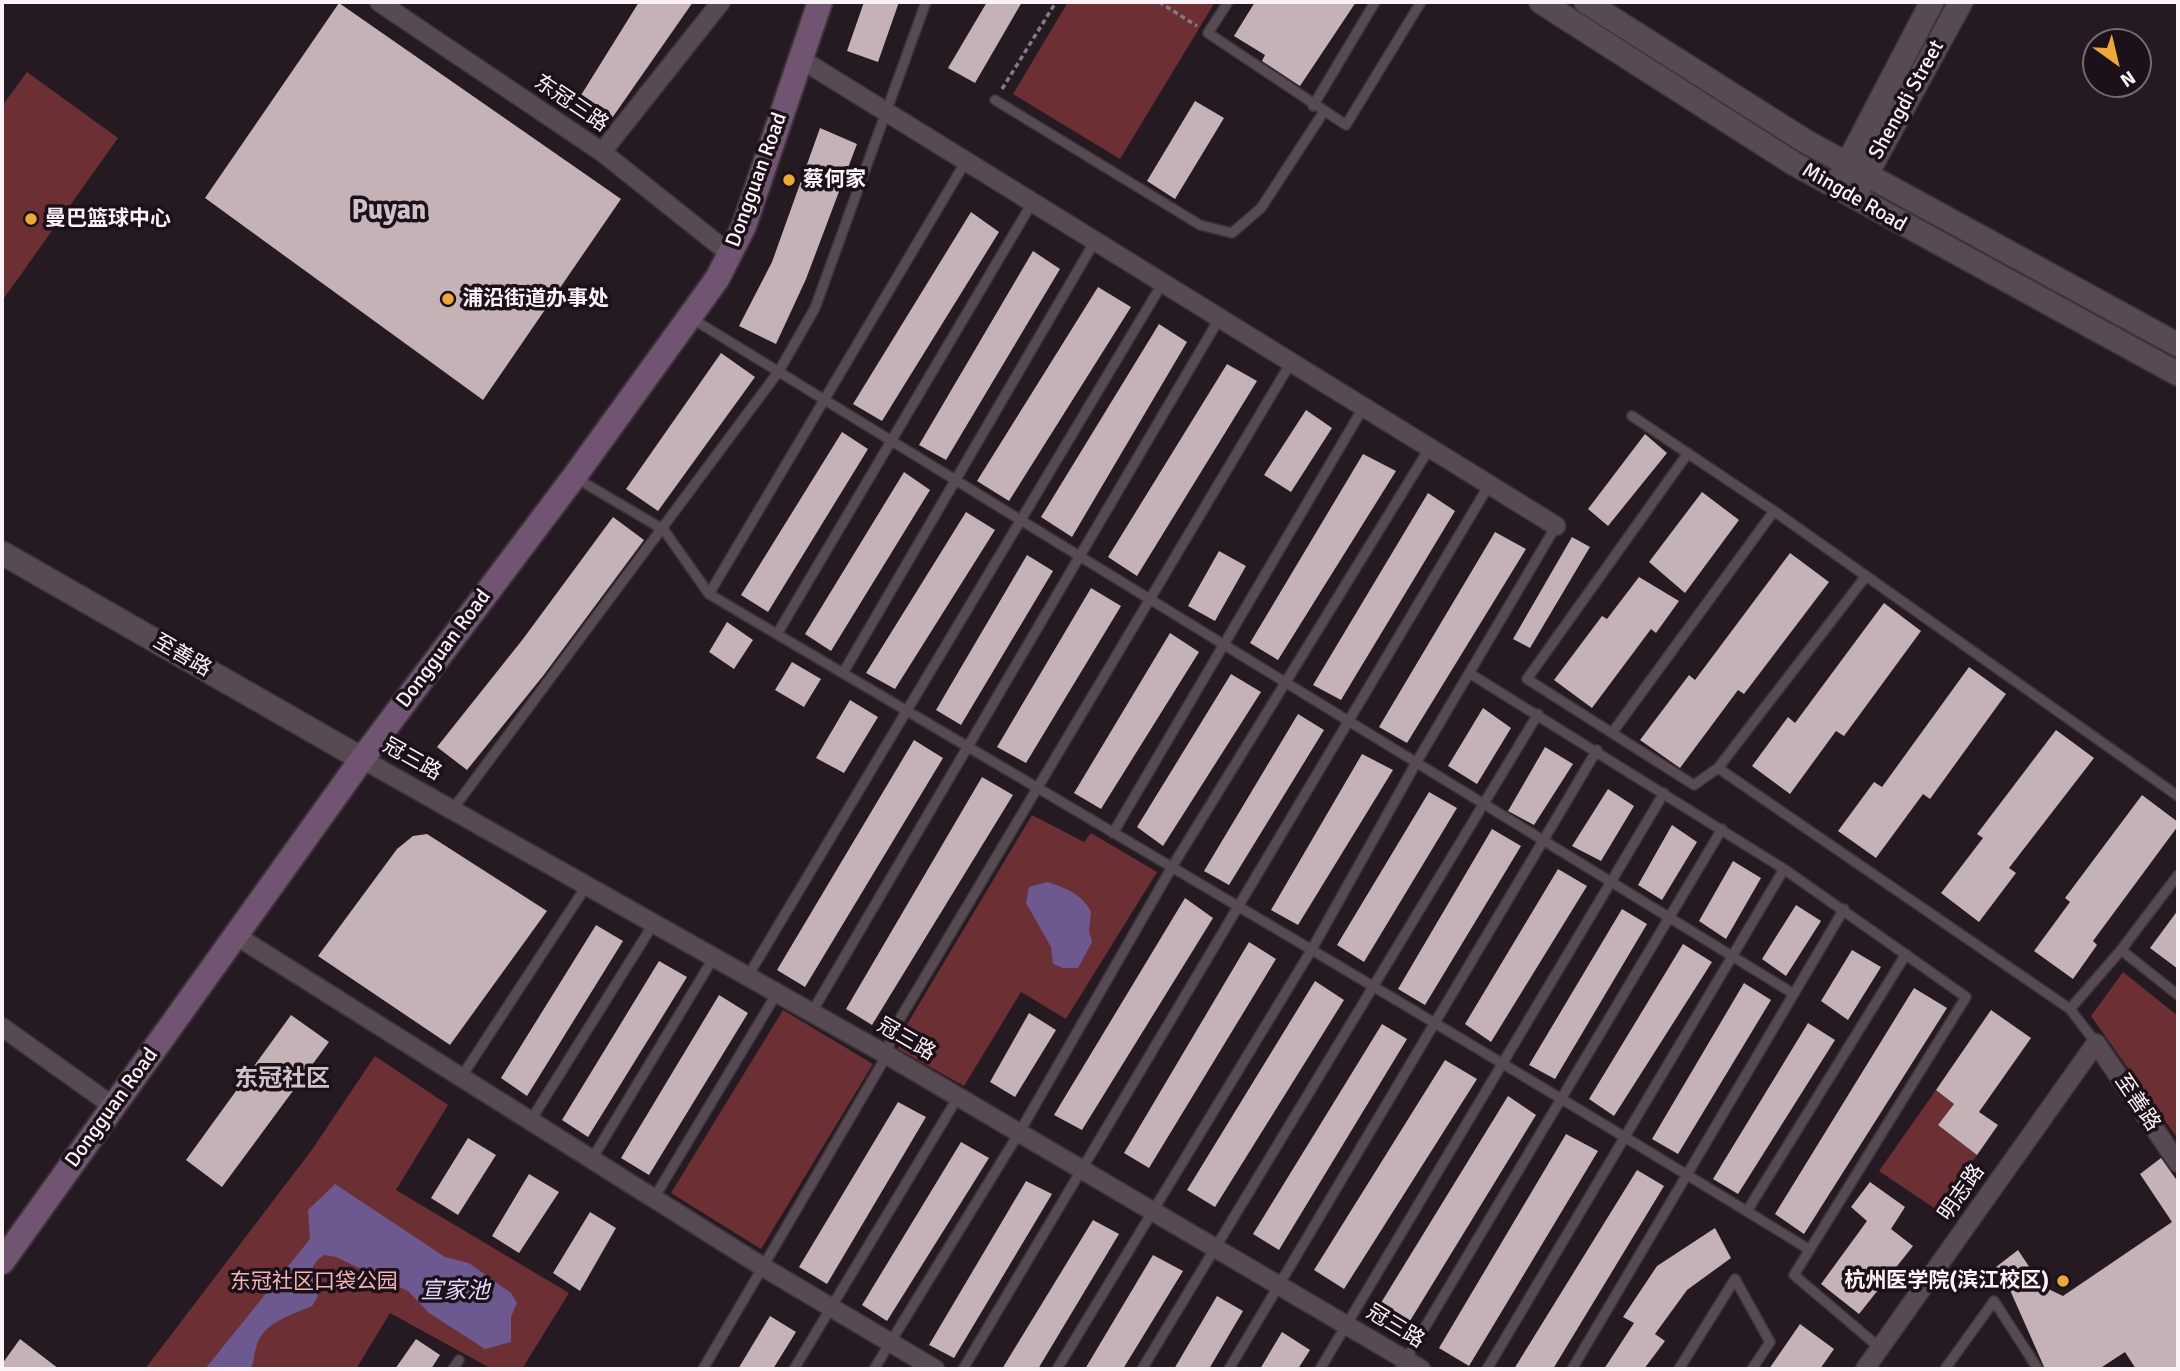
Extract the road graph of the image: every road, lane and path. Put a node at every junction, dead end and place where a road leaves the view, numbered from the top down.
1 (379, 2) edge
2 (721, 2) edge
3 (820, 2) edge
4 (926, 2) edge
5 (1056, 2) edge
6 (1159, 2) edge
7 (1228, 2) edge
8 (1376, 2) edge
9 (1421, 2) edge
10 (1541, 2) edge
11 (1586, 2) edge
12 (1932, 2) edge
13 (1961, 2) edge
14 (1208, 33) junction
15 (799, 58) junction
16 (995, 100) joint
17 (1313, 106) junction
18 (887, 112) junction
19 (1323, 113) junction
20 (602, 152) junction
21 (966, 161) junction
22 (1857, 169) junction
23 (1844, 193) junction
24 (1032, 203) junction
25 (1094, 241) junction
26 (730, 254) junction
27 (1162, 284) junction
28 (689, 317) junction
29 (1219, 319) junction
30 (2178, 345) edge
31 (1290, 363) junction
32 (779, 371) junction
33 (2178, 374) edge
34 (827, 400) junction
35 (1363, 408) junction
36 (1632, 416) dead end
37 (892, 440) junction
38 (1429, 449) junction
39 (1688, 453) junction
40 (574, 477) junction
41 (957, 481) junction
42 (1489, 485) junction
43 (1774, 511) junction
44 (1019, 519) junction
45 (1556, 526) joint
46 (664, 530) junction
47 (2, 553) edge
48 (1079, 556) junction
49 (1866, 576) junction
50 (709, 594) junction
51 (1149, 600) junction
52 (777, 634) junction
53 (1224, 645) junction
54 (843, 673) junction
55 (1469, 673) junction
56 (1287, 683) junction
57 (905, 710) junction
58 (1538, 714) junction
59 (1350, 723) junction
60 (1612, 733) junction
61 (967, 746) junction
62 (1597, 750) junction
63 (362, 759) junction
64 (1416, 762) junction
65 (1717, 768) junction
66 (1037, 788) junction
67 (1664, 793) junction
68 (2178, 796) edge
69 (1483, 804) junction
70 (453, 810) junction
71 (1722, 829) junction
72 (1113, 832) junction
73 (1545, 841) junction
74 (1172, 867) junction
75 (1784, 869) junction
76 (2178, 874) edge
77 (1613, 882) junction
78 (587, 885) junction
79 (1241, 907) junction
80 (1844, 909) junction
81 (1668, 919) junction
82 (654, 923) junction
83 (235, 935) junction
84 (1312, 949) junction
85 (2121, 950) junction
86 (1906, 954) junction
87 (1735, 956) junction
88 (714, 957) junction
89 (748, 976) junction
90 (1373, 985) junction
91 (778, 993) junction
92 (1794, 994) junction
93 (2178, 995) edge
94 (2070, 1009) junction
95 (812, 1012) junction
96 (1435, 1024) junction
97 (2, 1027) edge
98 (2096, 1043) junction
99 (887, 1055) junction
100 (1502, 1066) junction
101 (462, 1076) junction
102 (958, 1097) junction
103 (1561, 1099) junction
104 (113, 1107) junction
105 (531, 1120) junction
106 (1019, 1133) junction
107 (1626, 1137) junction
108 (592, 1159) junction
109 (2178, 1163) edge
110 (1083, 1171) junction
111 (1687, 1175) junction
112 (654, 1198) junction
113 (1746, 1211) junction
114 (1150, 1212) junction
115 (1213, 1249) junction
116 (1810, 1250) junction
117 (2, 1262) edge
118 (763, 1267) junction
119 (1278, 1287) junction
120 (831, 1307) junction
121 (1346, 1325) junction
122 (890, 1343) junction
123 (1880, 1348) junction
124 (459, 1360) dead end
125 (1403, 1364) edge
126 (453, 1369) edge
127 (703, 1369) edge
128 (793, 1369) edge
129 (874, 1369) edge
130 (935, 1369) edge
131 (963, 1369) edge
132 (1058, 1369) edge
133 (1142, 1369) edge
134 (1229, 1369) edge
135 (1320, 1369) edge
136 (1421, 1369) edge
137 (1487, 1369) edge
138 (1572, 1369) edge
139 (1679, 1369) edge
140 (1752, 1369) edge
141 (1865, 1369) edge
142 (1945, 1369) edge
143 (2038, 1369) edge

1 - 20 street, 东冠三路
2 - 20 street
3 - 15 main road, Dongguan Road
4 - 18 lane
5 - 16 path
6 - 14 path
7 - 14 lane
8 - 17 lane
9 - 19 lane
10 - 23 street, Mingde Road
11 - 22 street, Mingde Road
12 - 22 street, Shengdi Street
13 - 22 street, Shengdi Street
14 - 17 lane
15 - 18 street
15 - 26 main road, Dongguan Road
16 - 19 lane
17 - 19 lane
18 - 21 street
18 - 32 lane
20 - 26 street, 东冠三路
21 - 24 street
21 - 34 lane
22 - 23 street, Shengdi Street
22 - 30 street, Mingde Road
23 - 33 street, Mingde Road
24 - 25 street
24 - 37 lane
25 - 27 street
25 - 41 lane
26 - 28 main road, Dongguan Road
27 - 29 street
27 - 44 lane
28 - 32 lane
28 - 40 main road, Dongguan Road
29 - 31 street
29 - 48 lane
31 - 35 street
31 - 51 lane
32 - 34 lane
32 - 46 lane
34 - 37 lane
34 - 50 lane
35 - 38 street
35 - 53 lane
36 - 39 lane
37 - 41 lane
37 - 52 lane
38 - 42 street
38 - 56 lane
39 - 43 lane
39 - 60 lane
40 - 46 lane
40 - 63 main road, Dongguan Road
41 - 44 lane
41 - 54 lane
42 - 45 street
42 - 59 lane
43 - 49 lane
43 - 60 lane
44 - 48 lane
44 - 57 lane
45 - 55 lane
46 - 50 lane
46 - 70 lane
47 - 63 street, 至善路
48 - 51 lane
48 - 61 lane
49 - 65 lane
49 - 68 lane
50 - 52 lane
51 - 53 lane
51 - 66 lane
52 - 54 lane
53 - 56 lane
53 - 72 lane
54 - 57 lane
55 - 58 lane
55 - 64 lane
56 - 59 lane
56 - 74 lane
57 - 61 lane
57 - 89 lane
58 - 62 lane
58 - 69 lane
59 - 64 lane
59 - 79 lane
60 - 65 lane
61 - 66 lane
61 - 95 lane
62 - 67 lane
62 - 73 lane
63 - 70 street, 冠三路
63 - 83 main road, Dongguan Road
64 - 69 lane
64 - 84 lane
65 - 94 lane
66 - 72 lane
66 - 99 lane
67 - 71 lane
67 - 77 lane
69 - 73 lane
69 - 90 lane
70 - 78 street, 冠三路
71 - 75 lane
71 - 81 lane
72 - 74 lane
73 - 77 lane
73 - 96 lane
74 - 79 lane
74 - 106 lane
75 - 80 lane
75 - 87 lane
76 - 85 lane
77 - 81 lane
77 - 100 lane
78 - 82 street, 冠三路
78 - 101 lane
79 - 84 lane
79 - 110 lane
80 - 86 lane
80 - 92 lane
81 - 87 lane
81 - 103 lane
82 - 88 street, 冠三路
82 - 105 lane
83 - 101 street
83 - 104 main road, Dongguan Road
84 - 90 lane
84 - 114 lane
85 - 93 lane
85 - 94 lane
86 - 113 lane
86 - 116 lane
87 - 92 lane
87 - 107 lane
88 - 89 street, 冠三路
88 - 108 lane
89 - 91 street, 冠三路
90 - 96 lane
90 - 115 lane
91 - 95 street, 冠三路
91 - 112 lane
92 - 111 lane
94 - 98 lane
95 - 99 street, 冠三路
96 - 100 lane
96 - 119 lane
97 - 104 street
98 - 109 street, 至善路
98 - 123 street, 明志路
99 - 102 street, 冠三路
99 - 118 lane
100 - 103 lane
100 - 121 lane
101 - 105 street
102 - 106 street, 冠三路
102 - 120 lane
103 - 107 lane
103 - 125 lane
104 - 117 main road, Dongguan Road
105 - 108 street
106 - 110 street, 冠三路
106 - 122 lane
107 - 111 lane
107 - 137 lane
108 - 112 street
110 - 114 street, 冠三路
110 - 131 lane
111 - 113 lane
111 - 138 lane
112 - 118 street
113 - 116 lane
114 - 115 street, 冠三路
114 - 132 lane
115 - 119 street, 冠三路
115 - 133 lane
116 - 123 lane
118 - 120 street
118 - 127 lane
119 - 121 street, 冠三路
119 - 134 lane
120 - 122 street
120 - 128 lane
121 - 125 street, 冠三路
121 - 135 lane
122 - 129 lane
122 - 130 street
123 - 141 street, 明志路
124 - 126 lane
125 - 136 street, 冠三路
139 - 140 lane
142 - 143 lane

